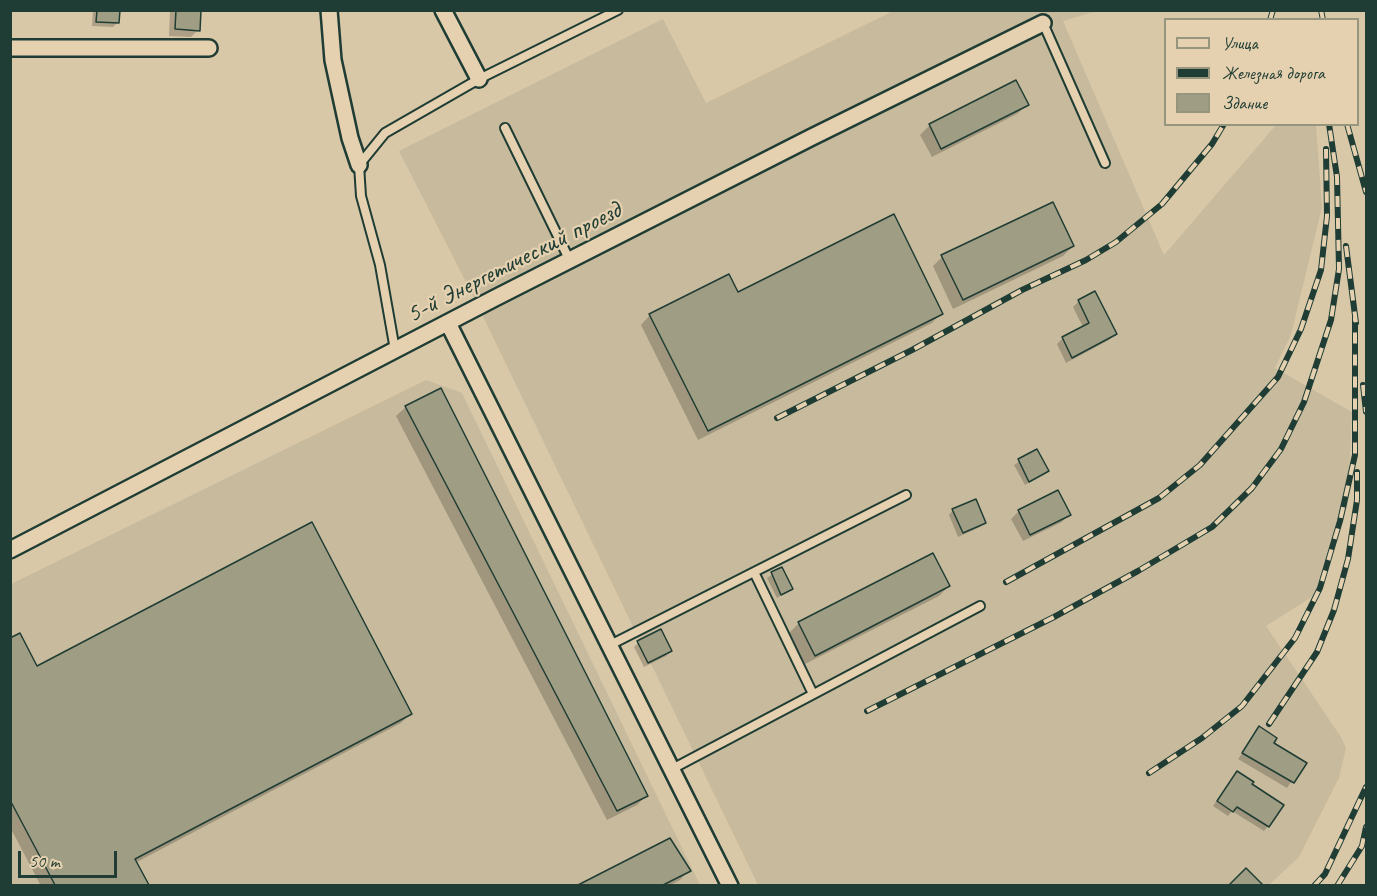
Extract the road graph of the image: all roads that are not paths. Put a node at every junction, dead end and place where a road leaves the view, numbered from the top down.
1 (330, 10) edge
2 (443, 10) edge
3 (618, 10) edge
4 (1043, 23) joint
5 (10, 48) edge
6 (209, 48) dead end
7 (479, 79) junction
8 (505, 128) dead end
9 (1106, 163) dead end
10 (359, 165) junction
11 (570, 261) junction
12 (448, 323) junction
13 (395, 350) junction
14 (906, 495) dead end
15 (10, 550) edge
16 (754, 572) junction
17 (980, 606) dead end
18 (610, 645) junction
19 (813, 694) junction
20 (672, 769) junction
21 (730, 885) edge

1 - 10 street
2 - 7 street
3 - 7 lane
4 - 9 lane
4 - 11 street, 5-й Энергетический проезд
5 - 6 street
7 - 10 lane
8 - 11 lane
10 - 13 lane
11 - 12 street, 5-й Энергетический проезд
12 - 13 street, 5-й Энергетический проезд
12 - 18 street
13 - 15 street, 5-й Энергетический проезд
14 - 16 lane
16 - 18 lane
16 - 19 lane
17 - 19 lane
18 - 20 street
19 - 20 lane
20 - 21 street

